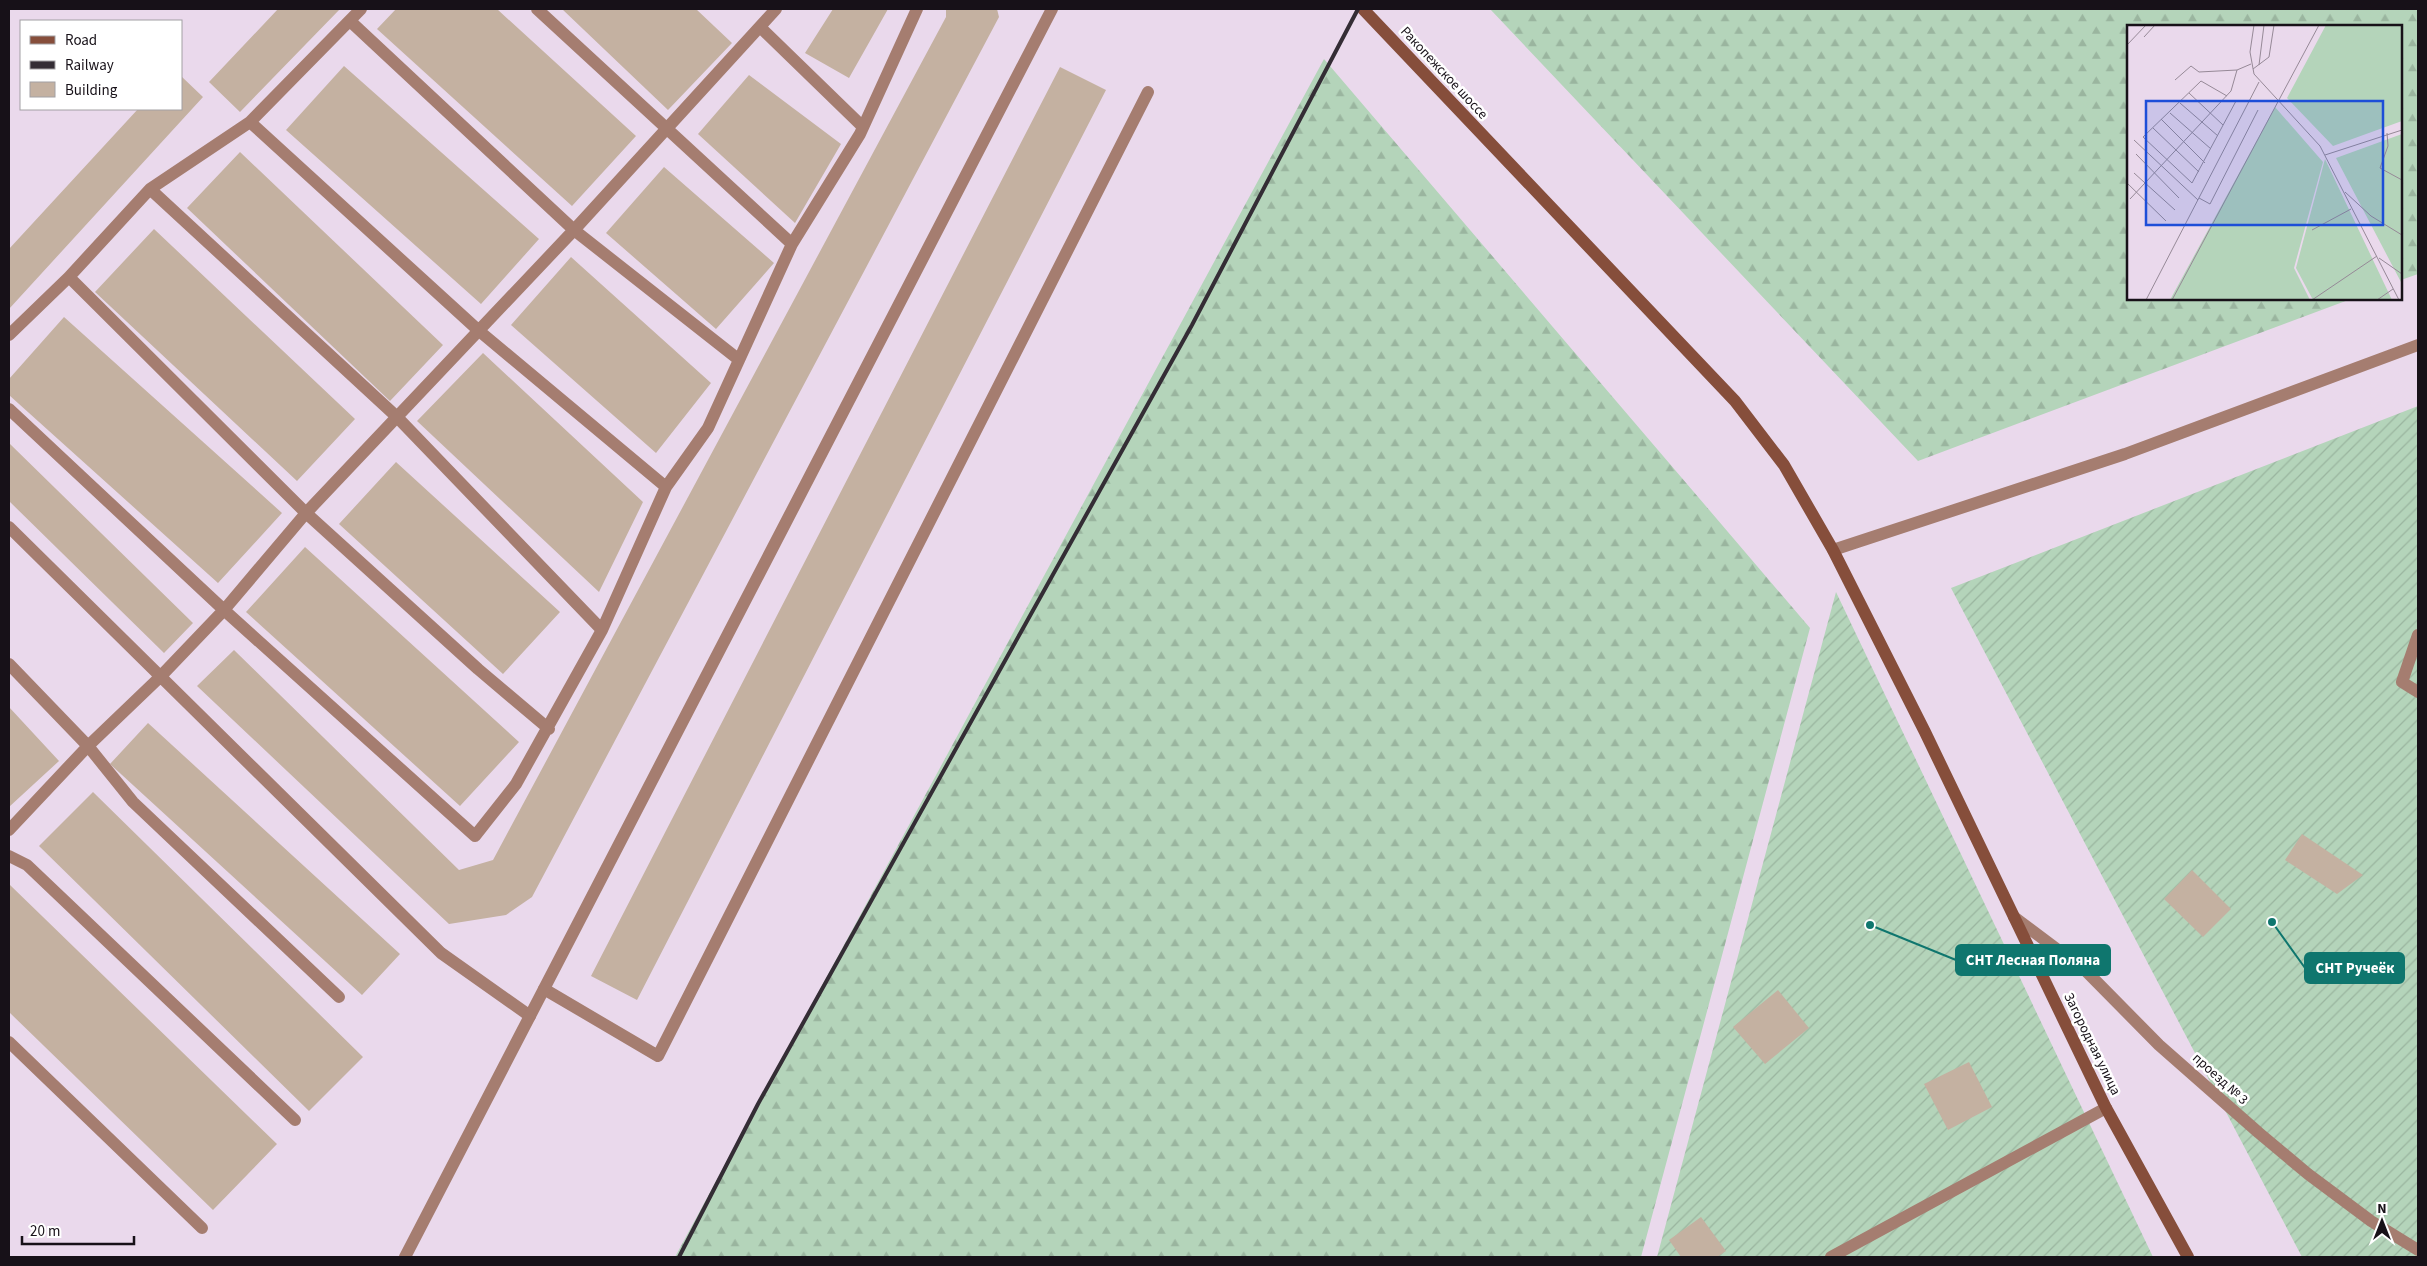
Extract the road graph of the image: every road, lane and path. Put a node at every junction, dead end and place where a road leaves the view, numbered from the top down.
1 (361, 9) edge
2 (537, 9) edge
3 (776, 9) edge
4 (917, 9) edge
5 (1052, 9) edge
6 (1363, 9) edge
7 (350, 20) junction
8 (760, 27) junction
9 (1148, 92) dead end
10 (250, 122) junction
11 (863, 127) junction
12 (667, 129) junction
13 (150, 189) junction
14 (574, 230) junction
15 (792, 244) junction
16 (69, 277) junction
17 (478, 330) junction
18 (9, 335) edge
19 (2418, 345) edge
20 (738, 359) junction
21 (9, 409) edge
22 (397, 417) junction
23 (666, 486) junction
24 (306, 513) junction
25 (9, 527) edge
26 (1832, 550) junction
27 (224, 610) junction
28 (602, 630) junction
29 (2418, 635) edge
30 (9, 664) edge
31 (160, 677) junction
32 (2418, 692) edge
33 (548, 729) junction
34 (88, 746) junction
35 (9, 830) edge
36 (9, 856) edge
37 (2014, 917) junction
38 (544, 989) junction
39 (339, 997) dead end
40 (530, 1016) junction
41 (9, 1042) edge
42 (2106, 1108) junction
43 (295, 1120) dead end
44 (202, 1228) dead end
45 (2418, 1250) edge
46 (405, 1257) edge
47 (1831, 1257) edge
48 (2188, 1257) edge

1 - 7 street
2 - 12 street
3 - 8 street
4 - 11 street
5 - 38 street
6 - 26 main road, Ракопежское шоссе
7 - 10 street
7 - 14 street
8 - 11 street
8 - 12 street
9 - 38 street
10 - 13 street
10 - 17 street
11 - 15 street
12 - 14 street
12 - 15 street
13 - 16 street
13 - 22 street
14 - 17 street
14 - 20 street
15 - 20 street
16 - 18 street
16 - 24 street
17 - 22 street
17 - 23 street
19 - 26 street
20 - 23 street
21 - 27 street
22 - 24 street
22 - 28 street
23 - 28 street
24 - 27 street
24 - 33 street
25 - 31 street
26 - 37 main road, Загородная улица
27 - 31 street
27 - 33 street
28 - 33 street
29 - 32 street
30 - 34 street
31 - 34 street
31 - 40 street
34 - 35 street
34 - 39 street
36 - 43 street
37 - 42 main road, Загородная улица
37 - 45 street, проезд № 3
38 - 40 street
40 - 46 street
41 - 44 street
42 - 47 street
42 - 48 main road, Загородная улица

